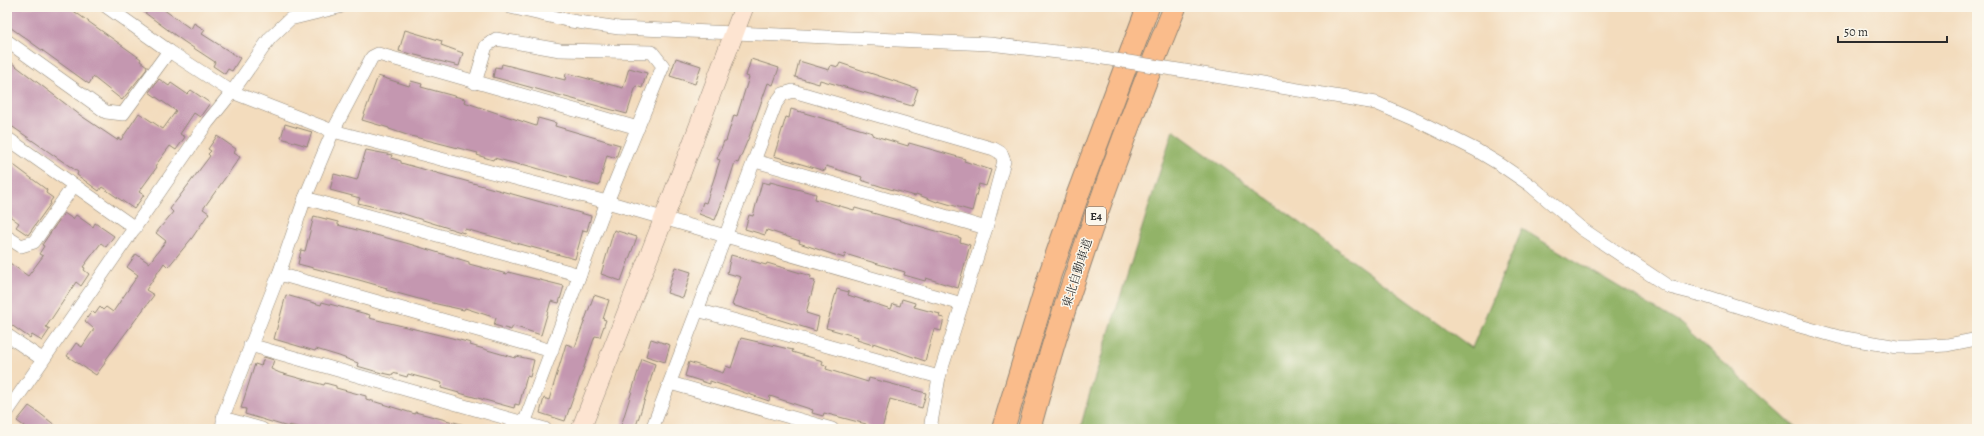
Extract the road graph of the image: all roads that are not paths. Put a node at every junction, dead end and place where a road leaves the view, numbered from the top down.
1 (107, 7) edge
2 (338, 7) edge
3 (510, 7) edge
4 (744, 7) edge
5 (1148, 7) edge
6 (1175, 7) edge
7 (735, 32) junction
8 (7, 41) edge
9 (169, 51) junction
10 (476, 83) junction
11 (232, 92) junction
12 (638, 128) junction
13 (333, 131) junction
14 (7, 138) edge
15 (755, 161) junction
16 (74, 185) junction
17 (305, 198) junction
18 (607, 202) junction
19 (664, 218) junction
20 (135, 228) junction
21 (986, 228) junction
22 (7, 236) edge
23 (724, 236) junction
24 (279, 274) junction
25 (580, 275) junction
26 (962, 304) junction
27 (697, 310) junction
28 (7, 335) edge
29 (1977, 339) edge
30 (250, 345) junction
31 (552, 350) junction
32 (42, 359) junction
33 (939, 377) junction
34 (670, 383) junction
35 (7, 412) edge
36 (222, 423) edge
37 (523, 426) edge
38 (262, 429) edge
39 (545, 429) edge
40 (581, 429) edge
41 (652, 429) edge
42 (832, 429) edge
43 (930, 429) edge
44 (1003, 429) edge
45 (1029, 429) edge

1 - 9 street
2 - 11 street
3 - 7 street
4 - 7 street
5 - 44 highway, 東北自動車道 / E4
6 - 45 highway, 東北自動車道 / E4
7 - 19 street
7 - 29 street, bridge
8 - 9 street
9 - 11 street
10 - 12 street
10 - 12 street
10 - 13 street
11 - 13 street
11 - 20 street
12 - 18 street
13 - 17 street
13 - 18 street
14 - 16 street
15 - 21 street
15 - 21 street
15 - 23 street
16 - 20 street
16 - 22 street
17 - 24 street
17 - 25 street
18 - 19 street
18 - 25 street
19 - 23 street
19 - 40 street
20 - 32 street
21 - 26 street
23 - 26 street
23 - 27 street
24 - 30 street
24 - 31 street
25 - 31 street
26 - 33 street
27 - 33 street
27 - 34 street
28 - 32 street
30 - 36 street
30 - 37 street
31 - 37 street
32 - 35 street
33 - 43 street
34 - 41 street
34 - 42 street
36 - 38 street
37 - 39 street

